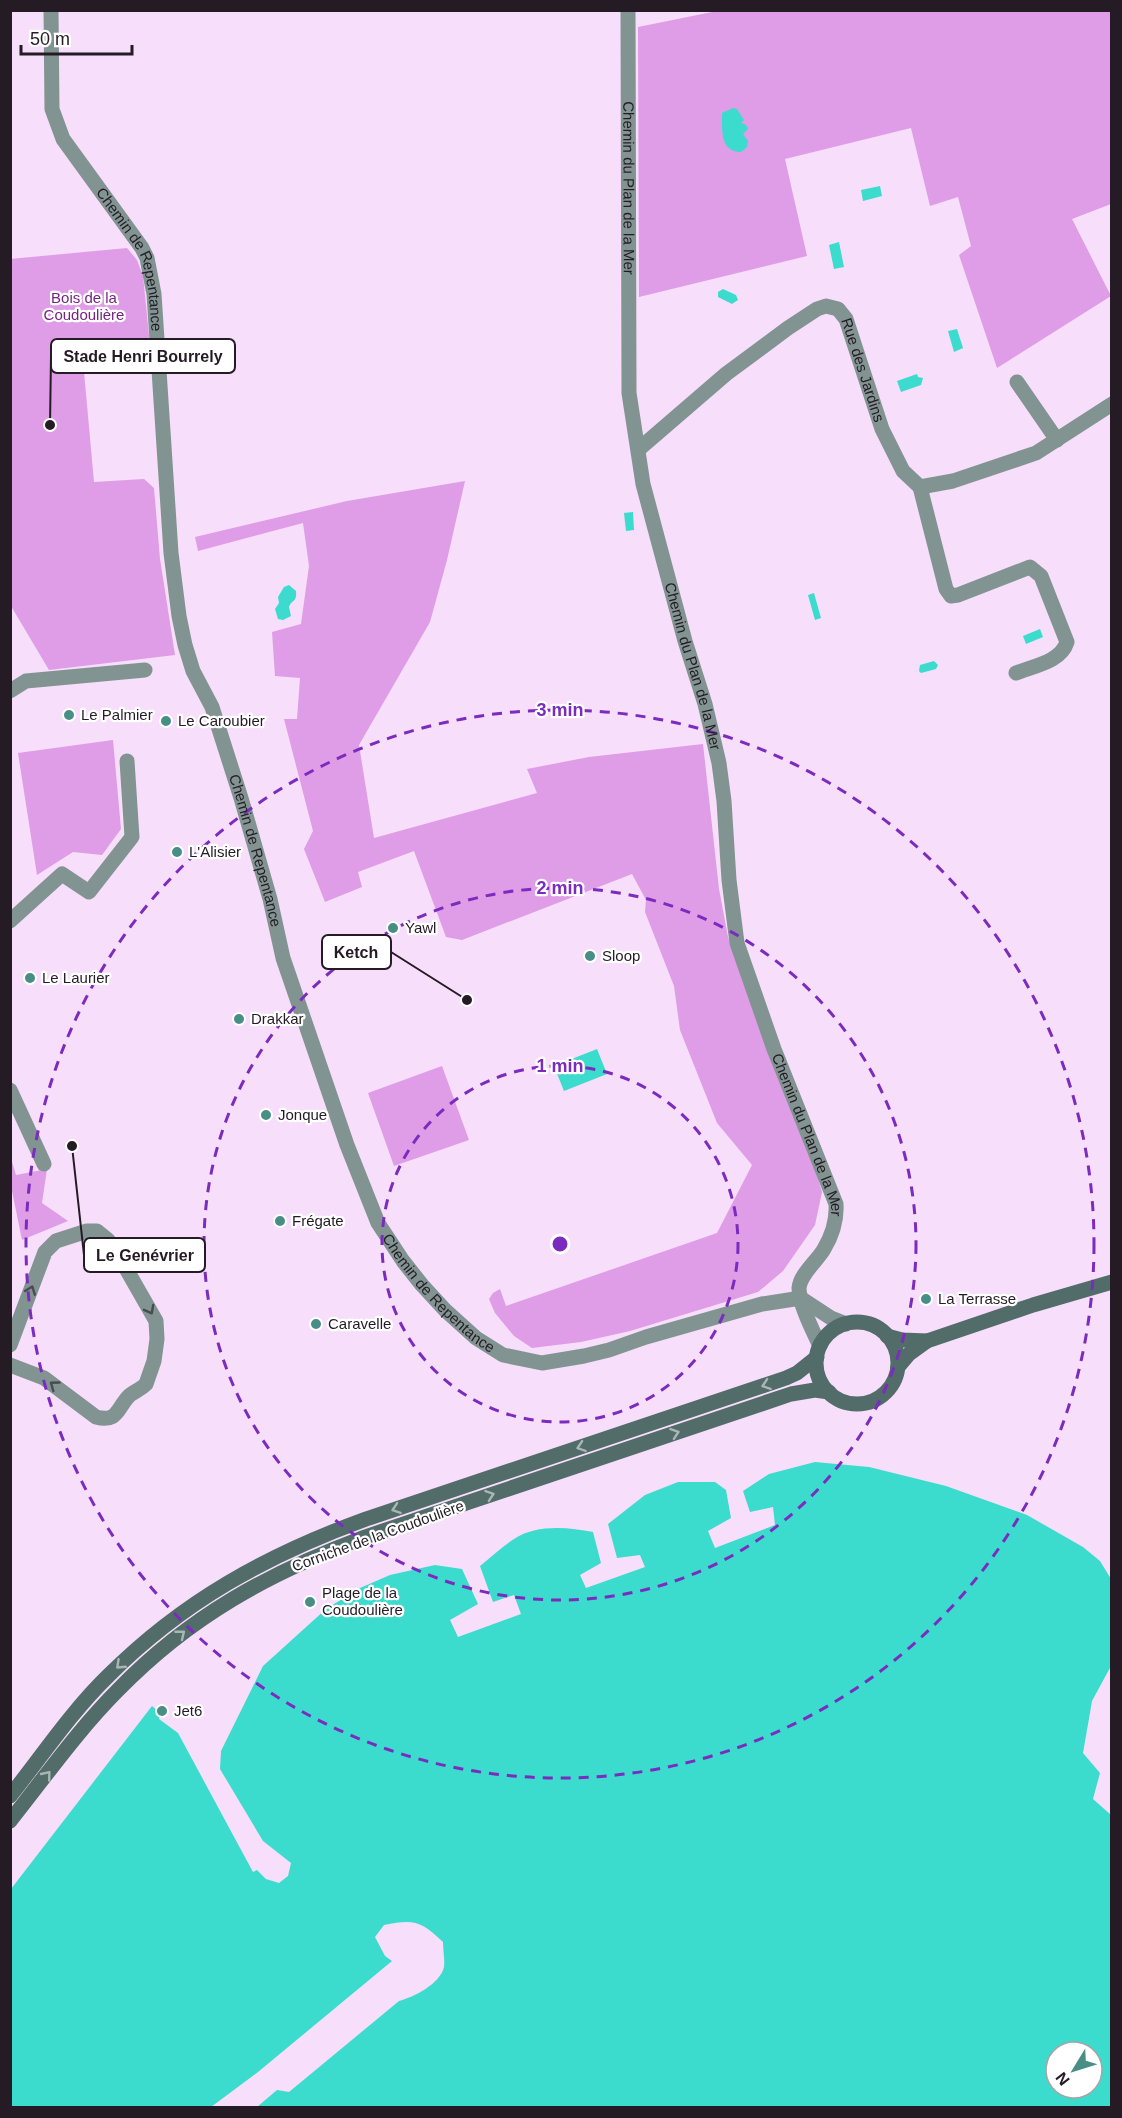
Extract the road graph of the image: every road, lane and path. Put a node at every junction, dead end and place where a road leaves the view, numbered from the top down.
1 (51, 10) edge
2 (628, 10) edge
3 (1017, 382) dead end
4 (1112, 404) edge
5 (1057, 440) junction
6 (639, 449) junction
7 (920, 487) junction
8 (145, 670) dead end
9 (1016, 673) dead end
10 (10, 691) edge
11 (127, 761) dead end
12 (10, 921) edge
13 (10, 1090) edge
14 (44, 1164) dead end
15 (1112, 1282) edge
16 (801, 1299) junction
17 (846, 1324) junction
18 (887, 1336) junction
19 (927, 1341) junction
20 (10, 1345) edge
21 (818, 1351) junction
22 (10, 1365) edge
23 (898, 1366) junction
24 (829, 1392) junction
25 (10, 1796) edge
26 (10, 1821) edge

1 - 16 street, Chemin de Repentance
2 - 6 street, Chemin du Plan de la Mer
3 - 5 street
4 - 5 street
5 - 7 street
6 - 7 street, Rue des Jardins
6 - 16 street, Chemin du Plan de la Mer
7 - 9 street
8 - 10 street
11 - 12 street
13 - 14 street
15 - 19 main road
16 - 17 street
16 - 21 street
17 - 18 main road
17 - 21 main road
18 - 19 main road
18 - 23 main road
19 - 23 main road
20 -> 22 street
21 - 24 main road
21 -> 25 main road, Corniche de la Coudoulière
23 - 24 main road
26 -> 24 main road, Corniche de la Coudoulière

